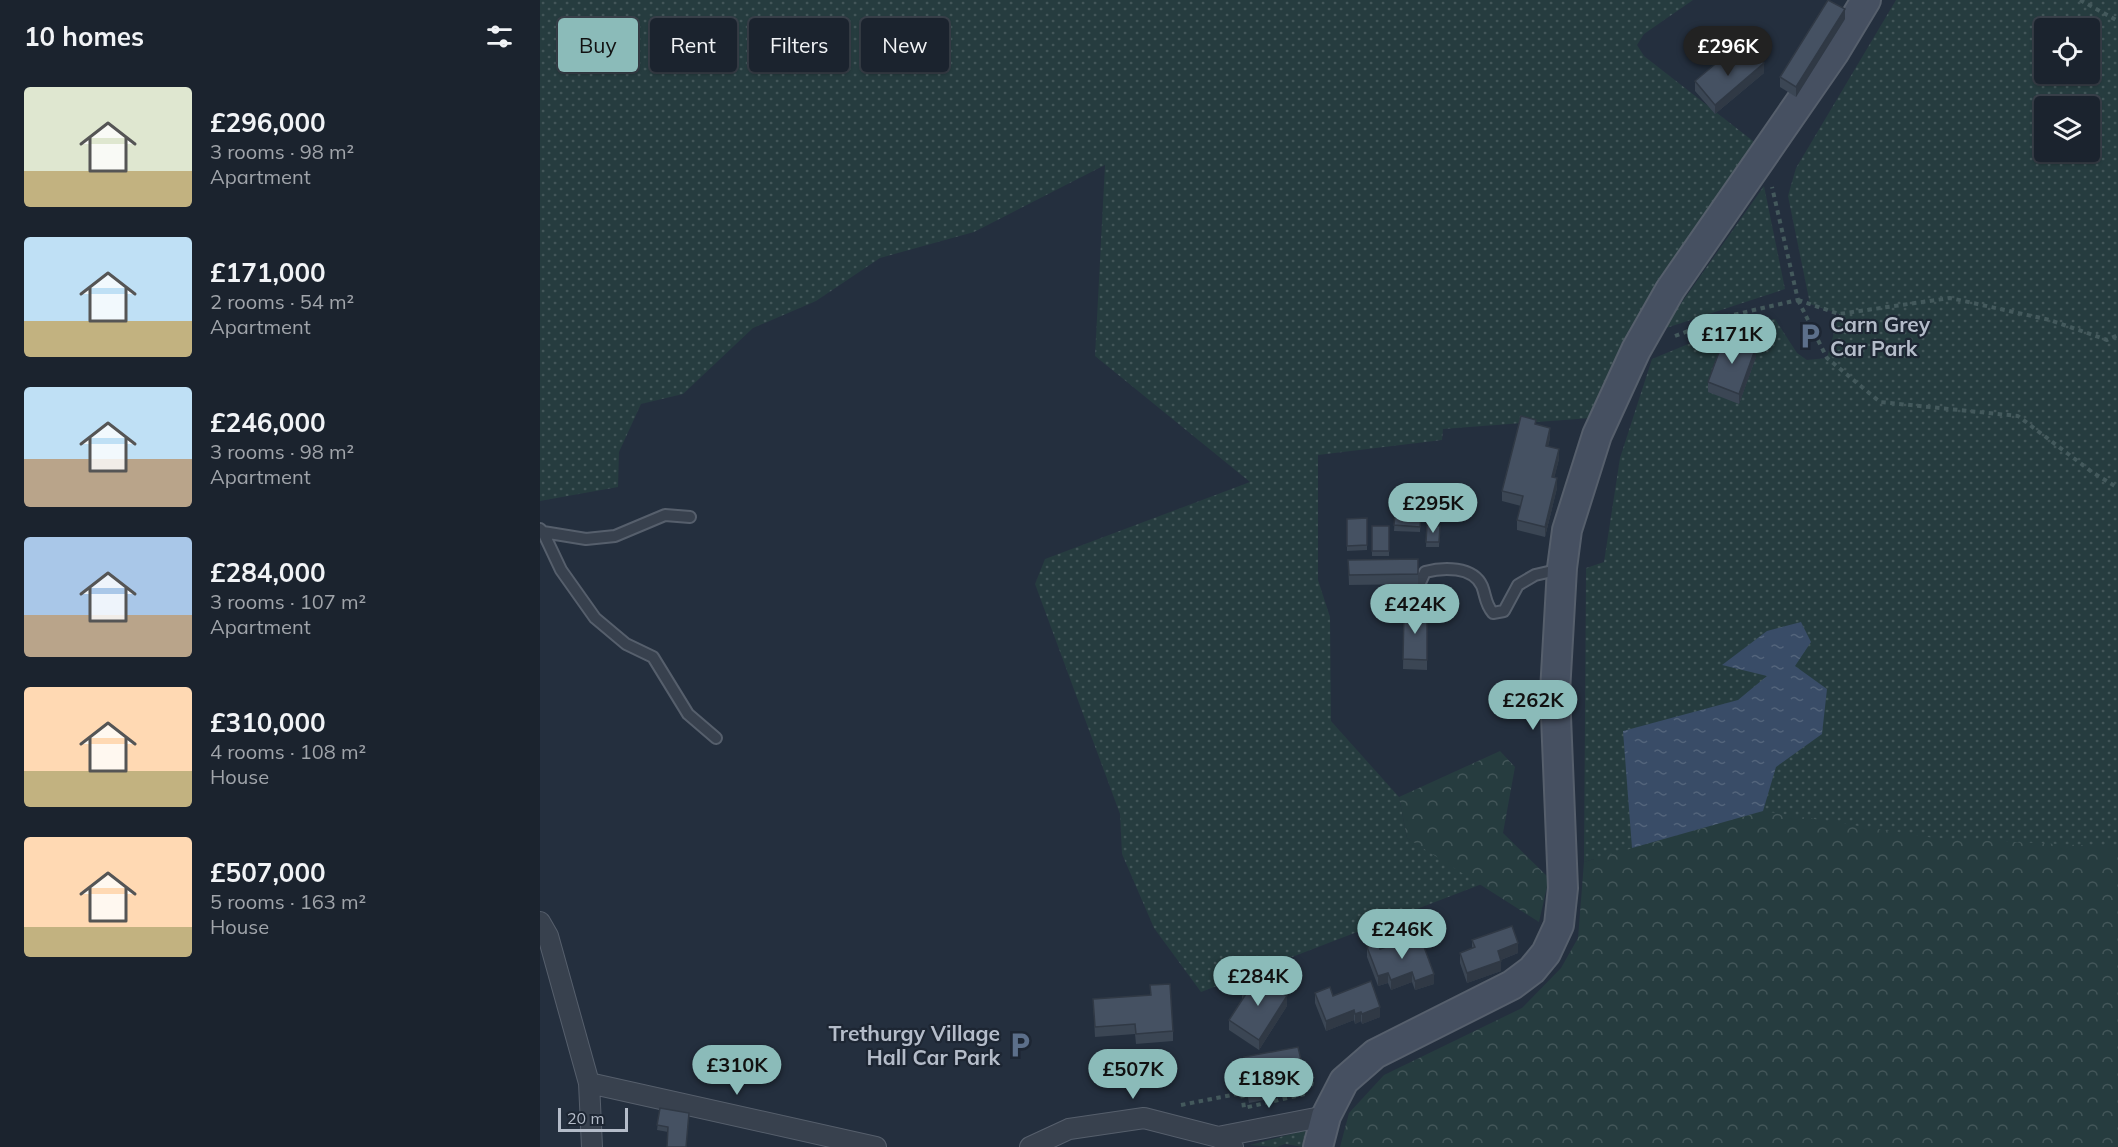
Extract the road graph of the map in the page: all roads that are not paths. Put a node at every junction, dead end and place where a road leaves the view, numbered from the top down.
1 (1866, 0) edge
2 (690, 517) dead end
3 (542, 531) edge
4 (1562, 568) junction
5 (1394, 611) dead end
6 (716, 738) dead end
7 (540, 922) edge
8 (589, 1083) junction
9 (1326, 1116) junction
10 (1226, 1142) edge
11 (592, 1147) edge
12 (876, 1147) edge
13 (1030, 1147) edge
14 (1318, 1147) edge

1 - 4 street
2 - 3 lane
3 - 6 lane
4 - 5 lane
4 - 9 street
7 - 8 street
8 - 11 street
8 - 12 street
9 - 10 street
9 - 14 street
10 - 13 street

